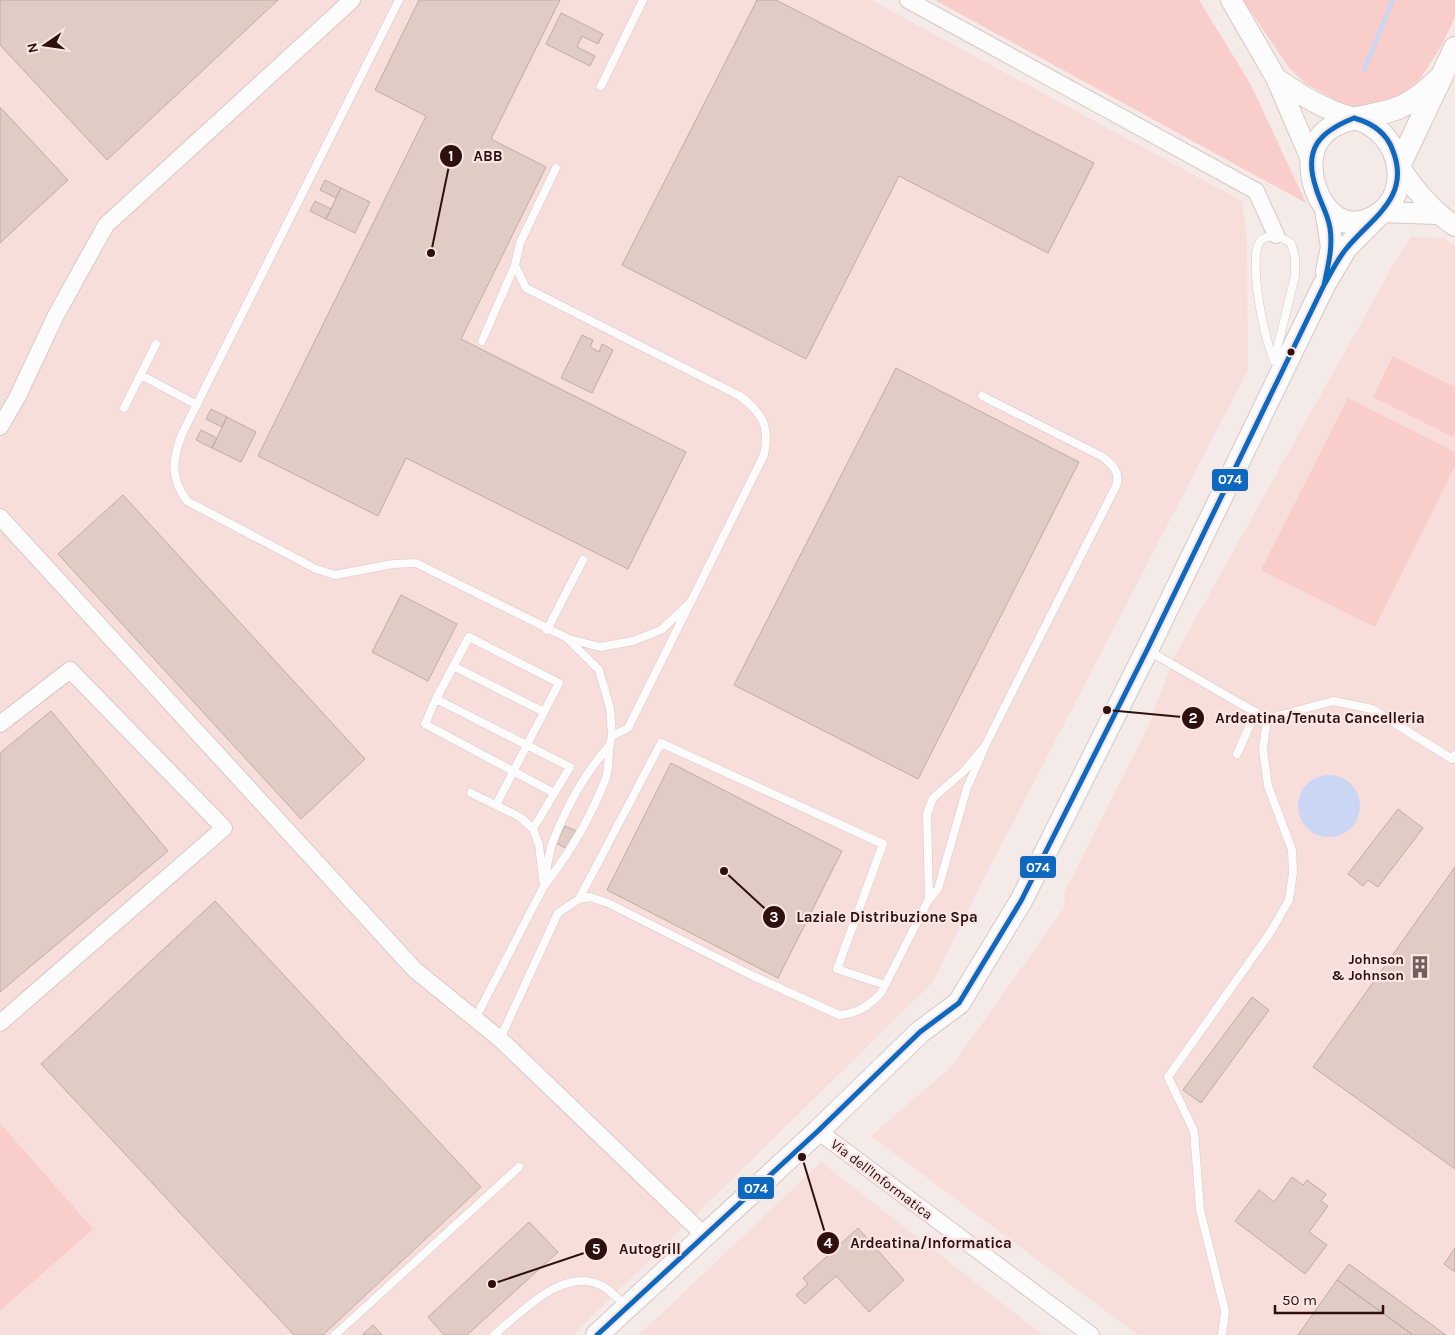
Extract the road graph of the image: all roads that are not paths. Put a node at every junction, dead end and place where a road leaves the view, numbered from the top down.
1 (352, 0) edge
2 (399, 0) edge
3 (643, 0) edge
4 (908, 0) edge
5 (1231, 0) edge
6 (1455, 48) edge
7 (1441, 77) junction
8 (1276, 78) junction
9 (601, 86) dead end
10 (1354, 118) junction
11 (1310, 157) junction
12 (1399, 166) junction
13 (556, 168) dead end
14 (1326, 209) junction
15 (1382, 212) junction
16 (1437, 214) junction
17 (1455, 226) edge
18 (1276, 235) junction
19 (515, 265) junction
20 (509, 285) junction
21 (1324, 285) junction
22 (526, 288) junction
23 (482, 341) dead end
24 (156, 344) dead end
25 (1280, 364) junction
26 (141, 375) junction
27 (982, 396) dead end
28 (197, 405) junction
29 (124, 408) dead end
30 (0, 427) edge
31 (0, 517) edge
32 (583, 560) dead end
33 (691, 602) junction
34 (547, 630) junction
35 (569, 640) junction
36 (1147, 650) junction
37 (454, 666) junction
38 (436, 699) junction
39 (544, 712) junction
40 (1256, 712) junction
41 (1267, 719) junction
42 (0, 724) edge
43 (612, 736) junction
44 (527, 745) junction
45 (608, 746) junction
46 (984, 746) junction
47 (1237, 754) dead end
48 (1455, 755) edge
49 (513, 771) junction
50 (471, 793) dead end
51 (554, 793) junction
52 (496, 805) junction
53 (533, 830) junction
54 (544, 886) junction
55 (579, 899) junction
56 (929, 900) junction
57 (885, 985) junction
58 (476, 1017) junction
59 (0, 1023) edge
60 (500, 1038) junction
61 (818, 1131) junction
62 (519, 1168) dead end
63 (704, 1235) junction
64 (627, 1307) junction
65 (607, 1329) edge
66 (335, 1335) edge
67 (494, 1335) edge
68 (1091, 1335) edge
69 (1222, 1335) edge

1 - 30 street
2 - 28 lane
3 - 9 lane
4 - 18 street
5 - 8 street
6 - 7 main road
7 - 10 main road
7 - 12 main road
8 - 10 street
8 - 11 street
10 - 11 main road
10 - 12 main road
11 - 14 main road
12 - 15 main road
12 - 16 street
13 - 19 lane
14 - 15 main road
14 - 21 main road
15 - 16 street
15 - 21 main road
16 - 17 street
18 - 25 lane
18 - 25 lane
19 - 20 lane
19 - 22 lane
20 - 22 lane
20 - 23 lane
21 - 25 main road
22 - 33 lane
24 - 26 lane
25 - 36 main road
26 - 28 lane
26 - 29 lane
27 - 46 lane
28 - 34 lane
31 - 58 street
32 - 34 lane
33 - 35 lane
33 - 43 lane
34 - 35 lane
35 - 43 lane
36 - 40 lane
36 - 61 main road
37 - 38 lane
37 - 39 lane
37 - 39 lane
38 - 44 lane
38 - 49 lane
39 - 44 lane
40 - 41 lane
40 - 47 lane
41 - 48 lane
41 - 69 lane
42 - 59 street
43 - 45 lane
44 - 49 lane
44 - 51 lane
45 - 54 lane
45 - 54 lane
46 - 56 lane
46 - 56 lane
49 - 51 lane
49 - 52 lane
50 - 52 lane
51 - 53 lane
52 - 53 lane
53 - 54 lane
54 - 58 lane
55 - 57 lane
55 - 57 lane
55 - 60 lane
56 - 57 lane
58 - 60 street
60 - 63 street
61 - 63 main road
61 - 68 street, Via dell'Informatica
62 - 66 lane
63 - 64 main road
64 - 65 main road
64 - 67 lane

